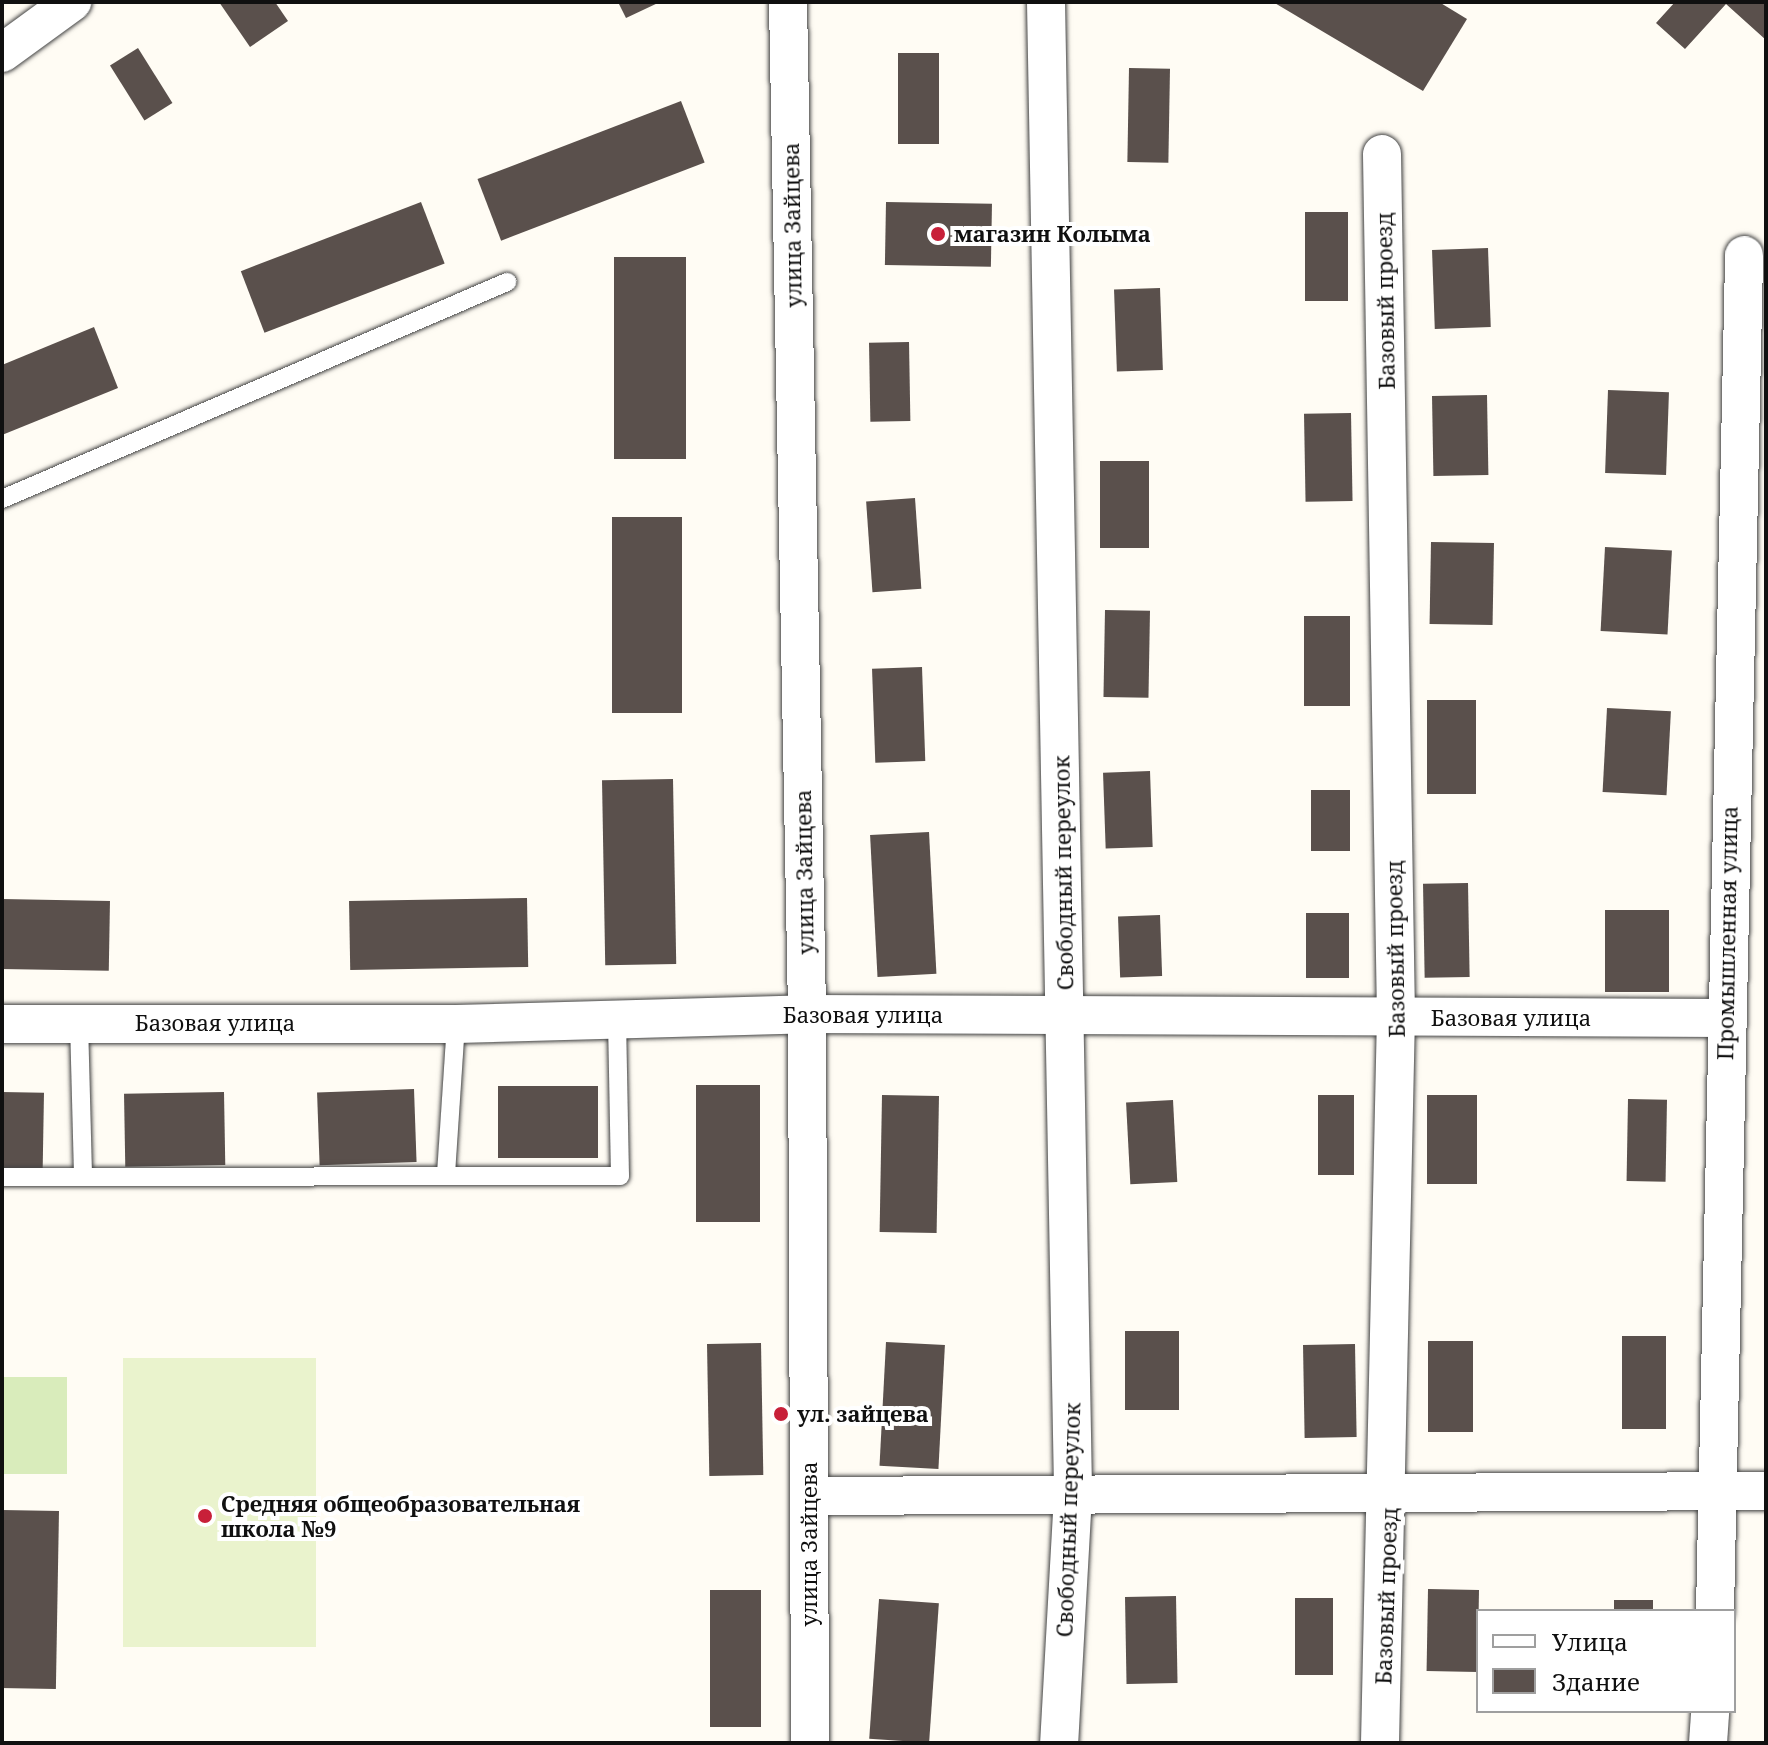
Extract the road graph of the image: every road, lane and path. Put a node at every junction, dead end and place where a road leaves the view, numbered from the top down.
1 (72, 2) edge
2 (788, 2) edge
3 (1046, 2) edge
4 (2, 53) edge
5 (1382, 154) dead end
6 (1744, 255) dead end
7 (507, 282) dead end
8 (2, 499) edge
9 (807, 1014) junction
10 (1065, 1016) junction
11 (1396, 1017) junction
12 (1725, 1018) junction
13 (617, 1020) junction
14 (79, 1022) junction
15 (2, 1024) edge
16 (456, 1024) junction
17 (446, 1174) junction
18 (83, 1176) junction
19 (2, 1177) edge
20 (1720, 1490) junction
21 (1766, 1491) edge
22 (1390, 1493) junction
23 (1073, 1495) junction
24 (809, 1496) junction
25 (1715, 1609) edge
26 (1710, 1713) edge
27 (810, 1743) edge
28 (1059, 1743) edge
29 (1380, 1743) edge
30 (1708, 1743) edge

1 - 4 street
2 - 9 street, улица Зайцева
3 - 10 street, Свободный переулок
5 - 11 street, Базовый проезд
6 - 12 street, Промышленная улица
7 - 8 lane
9 - 10 street, Базовая улица
9 - 13 street, Базовая улица
9 - 24 street, улица Зайцева
10 - 11 street, Базовая улица
10 - 23 street, Свободный переулок
11 - 12 street, Базовая улица
11 - 22 street, Базовый проезд
12 - 20 street, Промышленная улица
13 - 16 street, Базовая улица
13 - 17 lane
14 - 15 street, Базовая улица
14 - 16 street, Базовая улица
14 - 18 lane
16 - 17 lane
17 - 18 lane
18 - 19 lane
20 - 21 street
20 - 22 street
20 - 25 street, Промышленная улица
22 - 23 street
22 - 29 street, Базовый проезд
23 - 24 street
23 - 28 street, Свободный переулок
24 - 27 street, улица Зайцева
26 - 30 street

